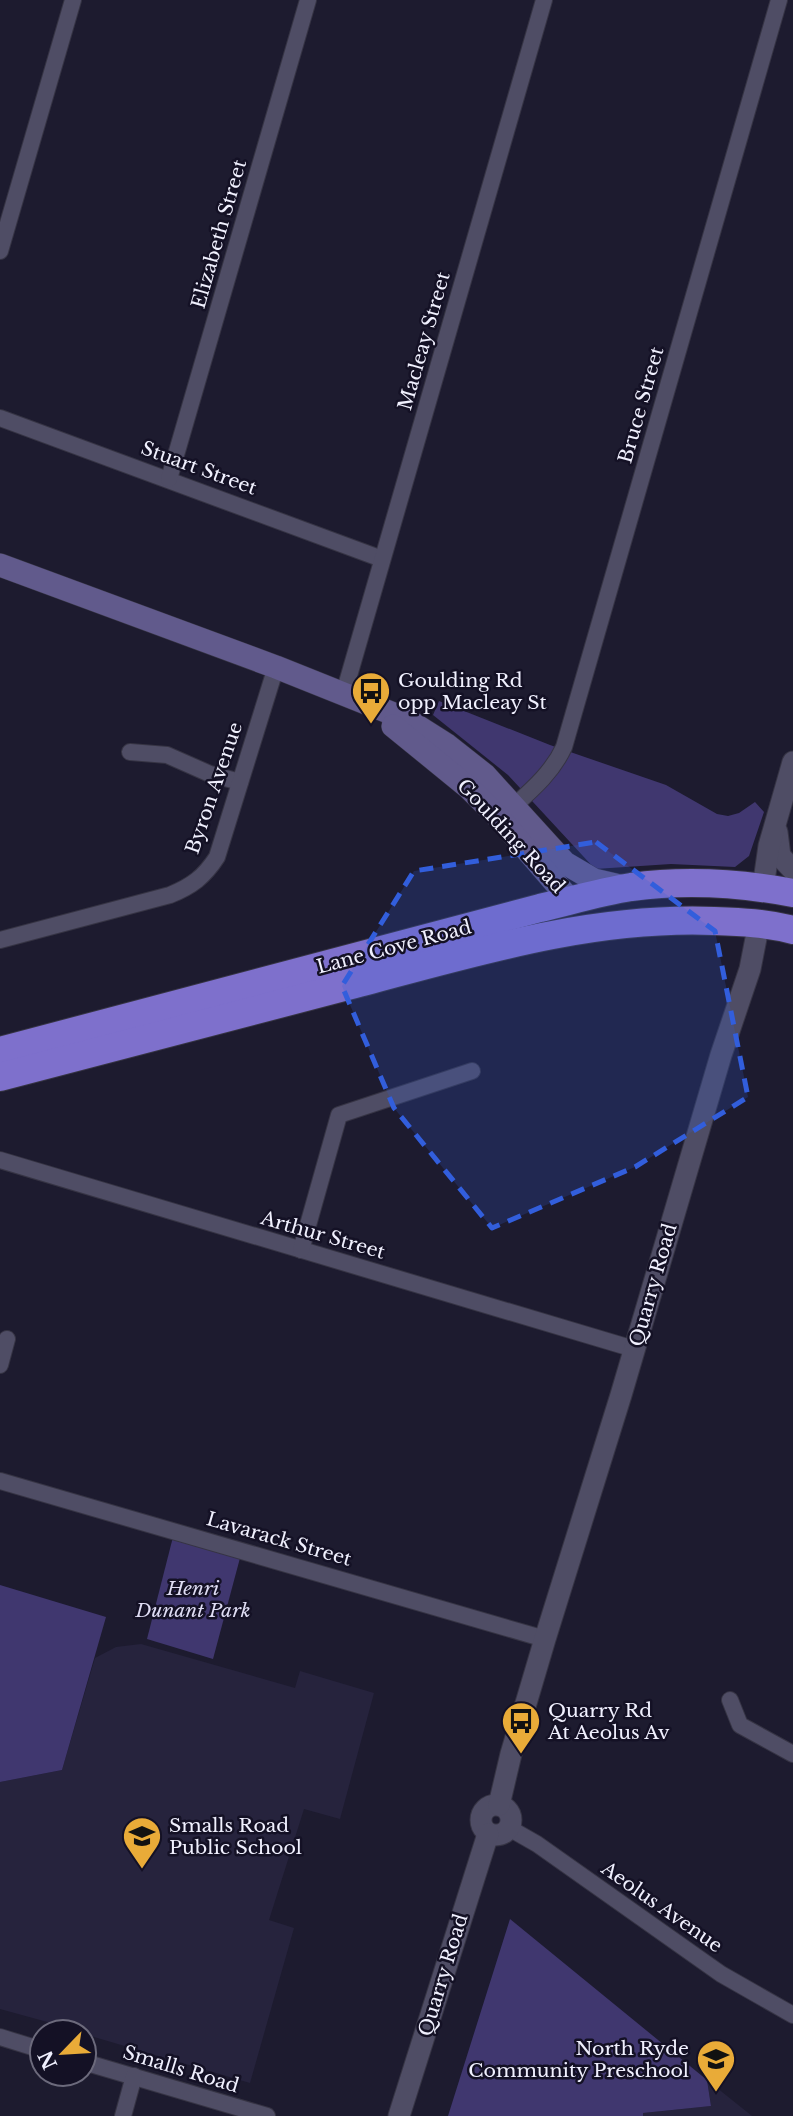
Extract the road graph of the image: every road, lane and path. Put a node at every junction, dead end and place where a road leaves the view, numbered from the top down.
1 (73, 0) edge
2 (308, 0) edge
3 (544, 0) edge
4 (779, 0) edge
5 (0, 251) edge
6 (0, 418) edge
7 (169, 479) junction
8 (383, 559) junction
9 (0, 565) edge
10 (276, 667) junction
11 (344, 693) junction
12 (130, 752) dead end
13 (793, 762) edge
14 (240, 782) junction
15 (779, 808) junction
16 (507, 813) junction
17 (793, 870) edge
18 (631, 887) junction
19 (763, 888) junction
20 (793, 893) edge
21 (571, 901) junction
22 (658, 920) junction
23 (759, 923) junction
24 (793, 930) edge
25 (0, 940) edge
26 (0, 1051) edge
27 (472, 1071) dead end
28 (0, 1077) edge
29 (0, 1160) edge
30 (301, 1250) junction
31 (7, 1339) dead end
32 (634, 1349) junction
33 (0, 1365) edge
34 (0, 1481) edge
35 (545, 1639) junction
36 (730, 1700) dead end
37 (793, 1754) edge
38 (499, 1805) junction
39 (509, 1828) junction
40 (488, 1834) junction
41 (793, 2015) edge
42 (0, 2037) edge
43 (28, 2046) edge
44 (98, 2066) edge
45 (134, 2076) junction
46 (123, 2116) edge
47 (267, 2116) edge
48 (399, 2116) edge

1 - 5 street
2 - 7 street, Elizabeth Street
3 - 8 street, Macleay Street
4 - 16 street, Bruce Street
6 - 7 street, Stuart Street
7 - 8 street, Stuart Street
8 - 11 street, Macleay Street
9 - 10 main road, Goulding Road
10 - 11 main road, Goulding Road
10 - 14 street, Byron Avenue
11 - 16 main road, Goulding Road
12 - 14 street
13 - 15 street, Quarry Road
14 - 25 street, Byron Avenue
15 - 17 street
15 - 19 street, Quarry Road
16 - 18 main road, Goulding Road
16 - 21 main road, Goulding Road
18 - 19 highway, Lane Cove Road
18 - 21 highway, Lane Cove Road
19 - 20 highway, Lane Cove Road
19 - 23 highway, Quarry Road
21 - 22 highway, Goulding Road
21 - 26 highway, Lane Cove Road
22 - 23 highway, Lane Cove Road
22 - 28 highway, Lane Cove Road
23 - 24 highway, Lane Cove Road
23 - 32 street, Quarry Road
27 - 30 street
29 - 30 street, Arthur Street
30 - 32 street, Arthur Street
31 - 33 street
32 - 35 street, Quarry Road
34 - 35 street, Lavarack Street
35 - 38 street, Quarry Road
36 - 37 street
38 - 39 street
38 - 40 street
39 - 40 street
39 - 41 street, Aeolus Avenue
40 - 48 street, Quarry Road
42 - 43 street
44 - 45 street, Smalls Road
45 - 46 street
45 - 47 street, Smalls Road

